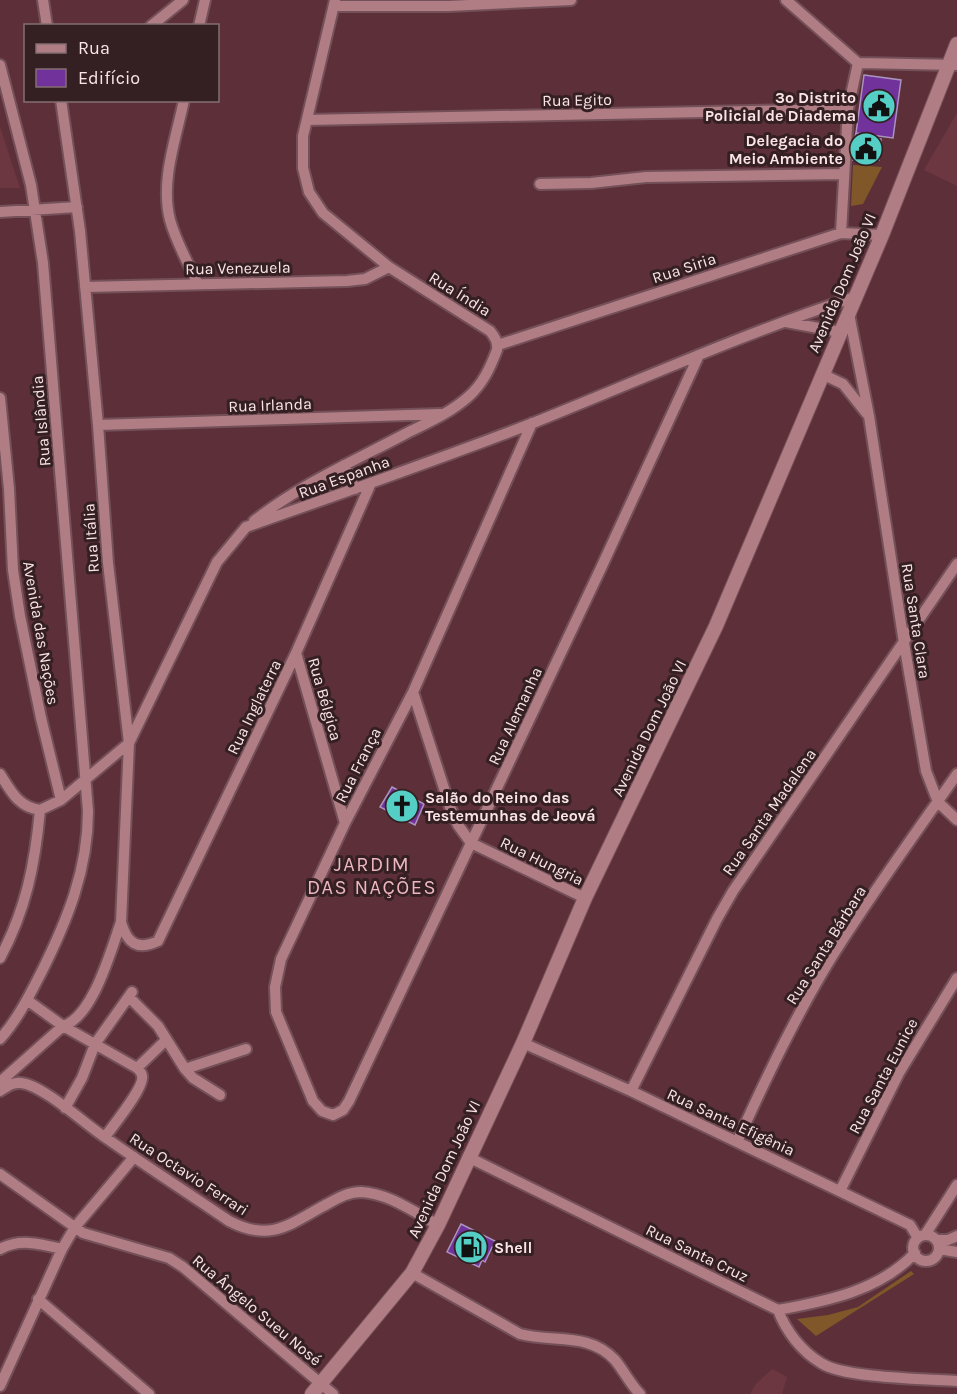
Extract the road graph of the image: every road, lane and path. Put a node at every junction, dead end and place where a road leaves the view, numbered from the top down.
1 (43, 0) edge
2 (183, 0) edge
3 (205, 0) edge
4 (571, 0) edge
5 (786, 0) edge
6 (334, 3) edge
7 (370, 4) edge
8 (47, 24) edge
9 (153, 24) edge
10 (200, 24) edge
11 (957, 44) edge
12 (858, 63) junction
13 (953, 65) edge
14 (0, 66) edge
15 (61, 102) edge
16 (184, 102) edge
17 (848, 109) junction
18 (307, 120) junction
19 (843, 174) junction
20 (540, 184) dead end
21 (77, 207) junction
22 (36, 211) junction
23 (0, 212) edge
24 (841, 232) junction
25 (882, 235) junction
26 (389, 267) junction
27 (198, 284) junction
28 (85, 287) junction
29 (855, 297) junction
30 (849, 314) junction
31 (786, 322) junction
32 (840, 332) junction
33 (498, 345) junction
34 (699, 355) junction
35 (857, 363) junction
36 (822, 374) junction
37 (843, 384) junction
38 (0, 398) edge
39 (443, 414) junction
40 (869, 416) junction
41 (532, 423) junction
42 (98, 425) junction
43 (344, 465) junction
44 (371, 483) junction
45 (355, 489) junction
46 (246, 527) junction
47 (957, 564) edge
48 (903, 643) junction
49 (296, 653) junction
50 (412, 692) junction
51 (129, 743) junction
52 (0, 774) edge
53 (957, 774) edge
54 (86, 779) junction
55 (61, 800) junction
56 (938, 802) junction
57 (40, 810) junction
58 (957, 820) edge
59 (345, 823) junction
60 (471, 843) junction
61 (585, 898) junction
62 (122, 922) junction
63 (0, 958) edge
64 (957, 978) edge
65 (27, 1000) junction
66 (63, 1026) junction
67 (0, 1039) edge
68 (166, 1040) junction
69 (523, 1042) junction
70 (95, 1044) junction
71 (246, 1049) dead end
72 (137, 1068) junction
73 (185, 1069) junction
74 (0, 1082) edge
75 (0, 1091) edge
76 (631, 1091) junction
77 (220, 1095) dead end
78 (65, 1108) junction
79 (333, 1114) joint
80 (105, 1137) junction
81 (737, 1142) junction
82 (134, 1157) junction
83 (468, 1157) junction
84 (0, 1174) edge
85 (957, 1185) edge
86 (840, 1191) junction
87 (438, 1225) junction
88 (75, 1227) junction
89 (957, 1236) edge
90 (922, 1237) junction
91 (937, 1245) junction
92 (0, 1249) edge
93 (62, 1249) junction
94 (957, 1252) edge
95 (915, 1253) junction
96 (412, 1274) junction
97 (38, 1299) junction
98 (778, 1310) junction
99 (629, 1380) junction
100 (957, 1381) edge
101 (0, 1386) edge
102 (316, 1388) edge
103 (149, 1394) edge
104 (333, 1394) edge
105 (627, 1394) edge
106 (640, 1394) edge

1 - 8 street
2 - 9 street
3 - 10 street
4 - 7 street
5 - 12 street
6 - 7 street
6 - 18 street, Rua Índia
11 - 13 street, Avenida Dom João VI
12 - 13 street
12 - 17 street
13 - 25 street, Avenida Dom João VI
14 - 22 street, Rua Islândia
15 - 21 street, Rua Itália
16 - 27 street
17 - 18 street, Rua Egito
17 - 19 street
18 - 26 street, Rua Índia
19 - 20 street
19 - 24 street
21 - 22 street
21 - 28 street, Rua Itália
22 - 23 street
22 - 54 street, Rua Islândia
24 - 25 street, Rua Siria
24 - 33 street, Rua Siria
25 - 29 street, Avenida Dom João VI
26 - 27 street, Rua Venezuela
26 - 33 street, Rua Índia
27 - 28 street, Rua Venezuela
28 - 42 street, Rua Itália
29 - 30 street, Avenida Dom João VI
29 - 31 street, Rua Espanha
30 - 32 street, Avenida Dom João VI
30 - 35 street, Rua Santa Clara
31 - 32 street
31 - 34 street, Rua Espanha
32 - 36 street, Avenida Dom João VI
33 - 39 street
34 - 41 street, Rua Espanha
34 - 60 street, Rua Alemanha
35 - 37 street
35 - 40 street, Rua Santa Clara
36 - 37 street
36 - 61 street, Avenida Dom João VI
37 - 40 street
38 - 55 street, Avenida das Nações
39 - 42 street, Rua Irlanda
39 - 43 street
40 - 48 street, Rua Santa Clara
41 - 44 street, Rua Espanha
41 - 50 street, Rua França
42 - 51 street, Rua Itália
43 - 45 street
43 - 46 street
44 - 45 street, Rua Espanha
44 - 49 street, Rua Inglaterra
45 - 46 street, Rua Espanha
46 - 51 street
47 - 48 street, Rua Santa Madalena
48 - 56 street, Rua Santa Clara
48 - 76 street, Rua Santa Madalena
49 - 59 street, Rua Bélgica
49 - 62 street, Rua Inglaterra
50 - 59 street, Rua França
50 - 60 street
51 - 54 street
51 - 62 street, Rua Itália
52 - 57 street
53 - 56 street, Rua Santa Bárbara
54 - 55 street
54 - 65 street, Rua Islândia
55 - 57 street
56 - 58 street, Rua Santa Clara
56 - 81 street, Rua Santa Bárbara
57 - 63 street
59 - 79 street, Rua França
60 - 61 street, Rua Hungria
60 - 79 street, Rua Alemanha
61 - 69 street, Avenida Dom João VI
62 - 66 street
64 - 86 street, Rua Santa Eunice
65 - 66 street
65 - 67 street, Rua Islândia
66 - 70 street
66 - 74 street
68 - 70 street
68 - 72 street
68 - 73 street
69 - 76 street, Rua Santa Efigênia
69 - 83 street, Avenida Dom João VI
70 - 72 street
70 - 78 street
71 - 73 street
72 - 80 street
73 - 77 street
75 - 78 street, Rua Octavio Ferrari
76 - 81 street, Rua Santa Efigênia
78 - 80 street, Rua Octavio Ferrari
80 - 82 street, Rua Octavio Ferrari
81 - 86 street, Rua Santa Efigênia
82 - 87 street, Rua Octavio Ferrari
82 - 88 street
83 - 87 street, Avenida Dom João VI
83 - 98 street, Rua Santa Cruz
84 - 88 street, Rua Ângelo Sueu Nosé
85 - 90 street
86 - 90 street, Rua Santa Efigênia
87 - 96 street, Avenida Dom João VI
88 - 93 street
88 - 102 street, Rua Ângelo Sueu Nosé
89 - 91 street
90 - 91 street
90 - 95 street
91 - 94 street
91 - 95 street
92 - 93 street
93 - 97 street
95 - 98 street
96 - 99 street
96 - 102 street, Avenida Dom João VI
97 - 101 street
97 - 103 street
98 - 100 street
99 - 105 street
99 - 106 street
102 - 104 street, Rua Ângelo Sueu Nosé

